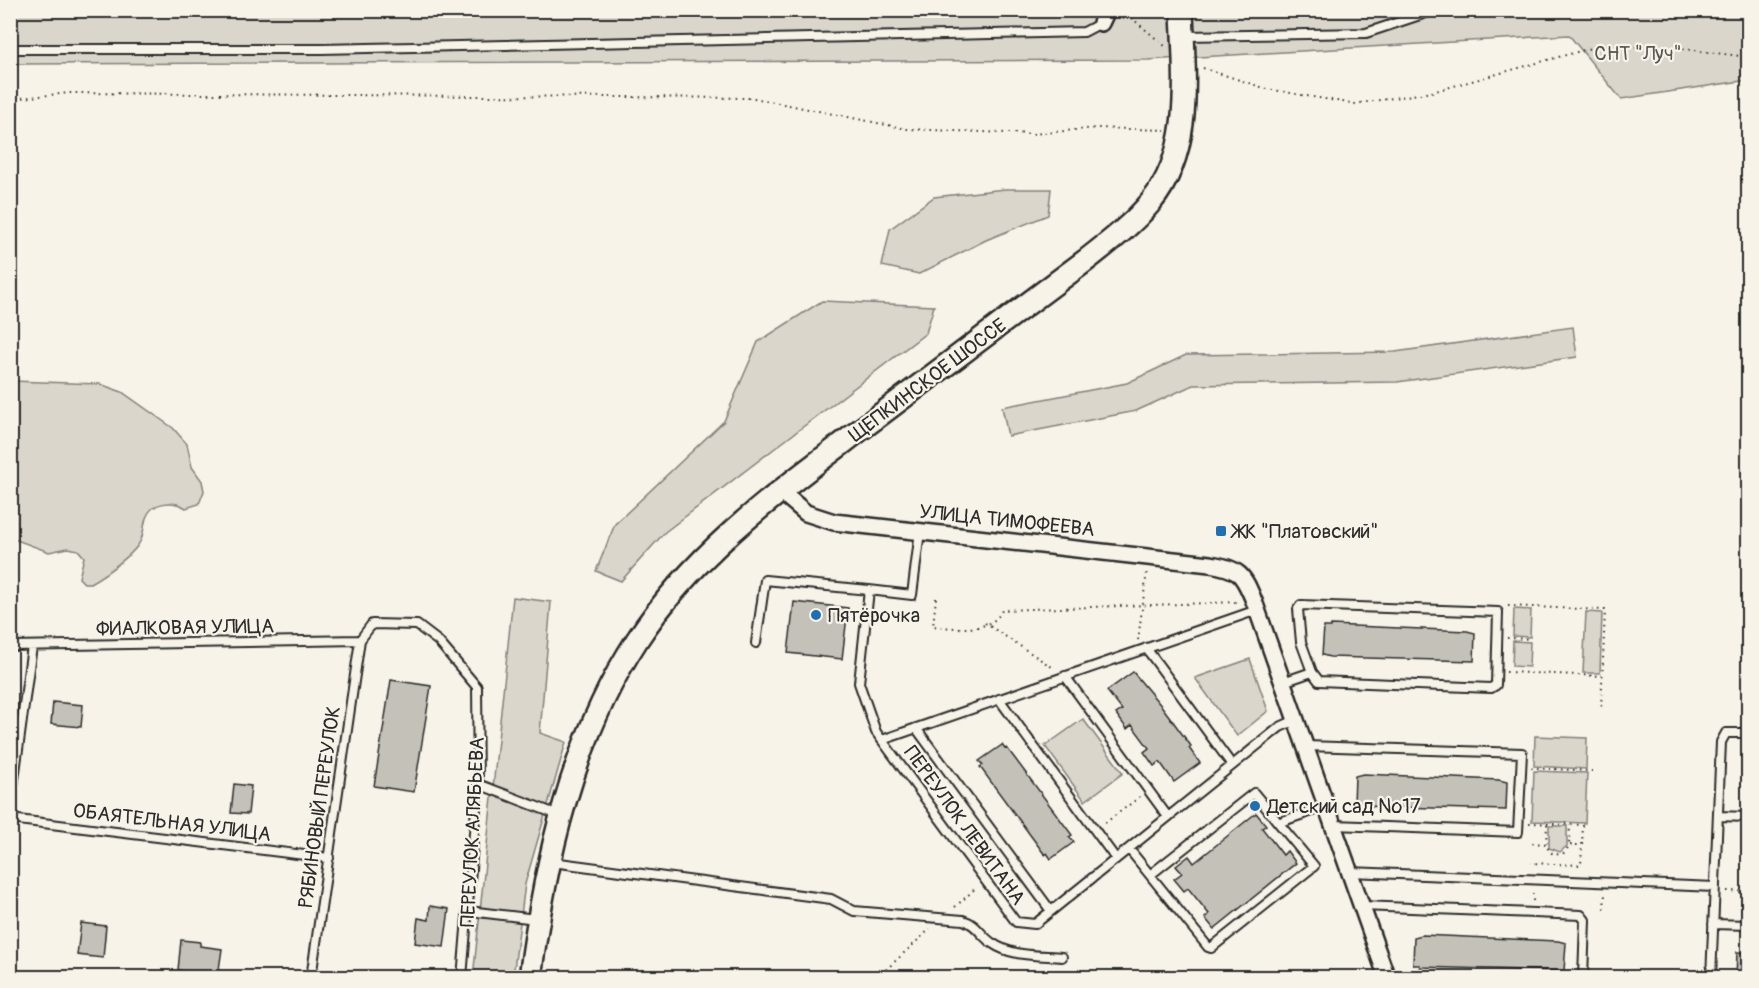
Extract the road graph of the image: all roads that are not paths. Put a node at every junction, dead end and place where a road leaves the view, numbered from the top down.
1 (1182, 10) edge
2 (1435, 10) edge
3 (1104, 17) edge
4 (1183, 36) junction
5 (10, 49) edge
6 (780, 491) junction
7 (920, 531) junction
8 (869, 590) junction
9 (1256, 605) junction
10 (360, 640) junction
11 (756, 643) dead end
12 (10, 646) edge
13 (32, 646) junction
14 (1146, 648) junction
15 (1312, 672) junction
16 (1065, 676) junction
17 (1283, 682) junction
18 (999, 699) junction
19 (1296, 720) junction
20 (916, 728) junction
21 (1749, 733) edge
22 (882, 740) junction
23 (1305, 746) junction
24 (1232, 765) junction
25 (478, 784) junction
26 (1327, 806) junction
27 (10, 809) edge
28 (1718, 816) junction
29 (561, 817) junction
30 (1168, 817) junction
31 (1749, 817) edge
32 (10, 819) edge
33 (1280, 822) junction
34 (1334, 825) junction
35 (1128, 849) junction
36 (329, 858) junction
37 (1116, 859) junction
38 (550, 862) junction
39 (1350, 872) junction
40 (1150, 875) junction
41 (1715, 889) junction
42 (1362, 906) junction
43 (469, 911) junction
44 (1051, 911) junction
45 (538, 919) junction
46 (1713, 924) junction
47 (1749, 925) edge
48 (1062, 957) dead end
49 (311, 978) edge
50 (462, 978) edge
51 (530, 978) edge
52 (1388, 978) edge
53 (1582, 978) edge
54 (1711, 978) edge

1 - 4 main road, ЩЕПКИНСКОЕ ШОССЕ
2 - 4 lane
3 - 5 lane
4 - 6 main road, ЩЕПКИНСКОЕ ШОССЕ
6 - 7 street, УЛИЦА ТИМОФЕЕВА
6 - 29 main road, ЩЕПКИНСКОЕ ШОССЕ
7 - 8 lane
7 - 9 street, УЛИЦА ТИМОФЕЕВА
8 - 11 lane
8 - 22 lane, ПЕРЕУЛОК ЛЕВИТАНА
9 - 14 lane
9 - 17 street
10 - 13 lane, ФИАЛКОВАЯ УЛИЦА
10 - 25 lane, ПЕРЕУЛОК АЛЯБЬЕВА
10 - 36 lane, РЯБИНОВЫЙ ПЕРЕУЛОК
12 - 13 lane, ФИАЛКОВАЯ УЛИЦА
13 - 27 lane
14 - 16 lane
14 - 24 lane
15 - 15 lane
15 - 17 lane
16 - 18 lane
16 - 30 lane
17 - 19 street
18 - 20 lane
18 - 37 lane
19 - 23 street
19 - 24 lane
20 - 22 lane
20 - 44 lane
21 - 28 lane
22 - 44 lane, ПЕРЕУЛОК ЛЕВИТАНА
23 - 26 street
23 - 34 lane
24 - 30 lane
25 - 29 lane
25 - 43 lane, ПЕРЕУЛОК АЛЯБЬЕВА
26 - 33 lane
26 - 34 street
28 - 31 lane
28 - 41 lane
29 - 38 main road
30 - 35 lane
32 - 36 lane, ОБАЯТЕЛЬНАЯ УЛИЦА
33 - 40 lane
33 - 40 lane
34 - 39 street
35 - 37 lane
35 - 40 lane
36 - 49 lane, РЯБИНОВЫЙ ПЕРЕУЛОК
37 - 44 lane
38 - 45 main road
38 - 48 lane
39 - 41 lane
39 - 42 street
41 - 46 lane
42 - 52 street
42 - 53 lane
43 - 45 lane
43 - 50 lane, ПЕРЕУЛОК АЛЯБЬЕВА
45 - 51 main road
46 - 47 lane
46 - 54 lane

